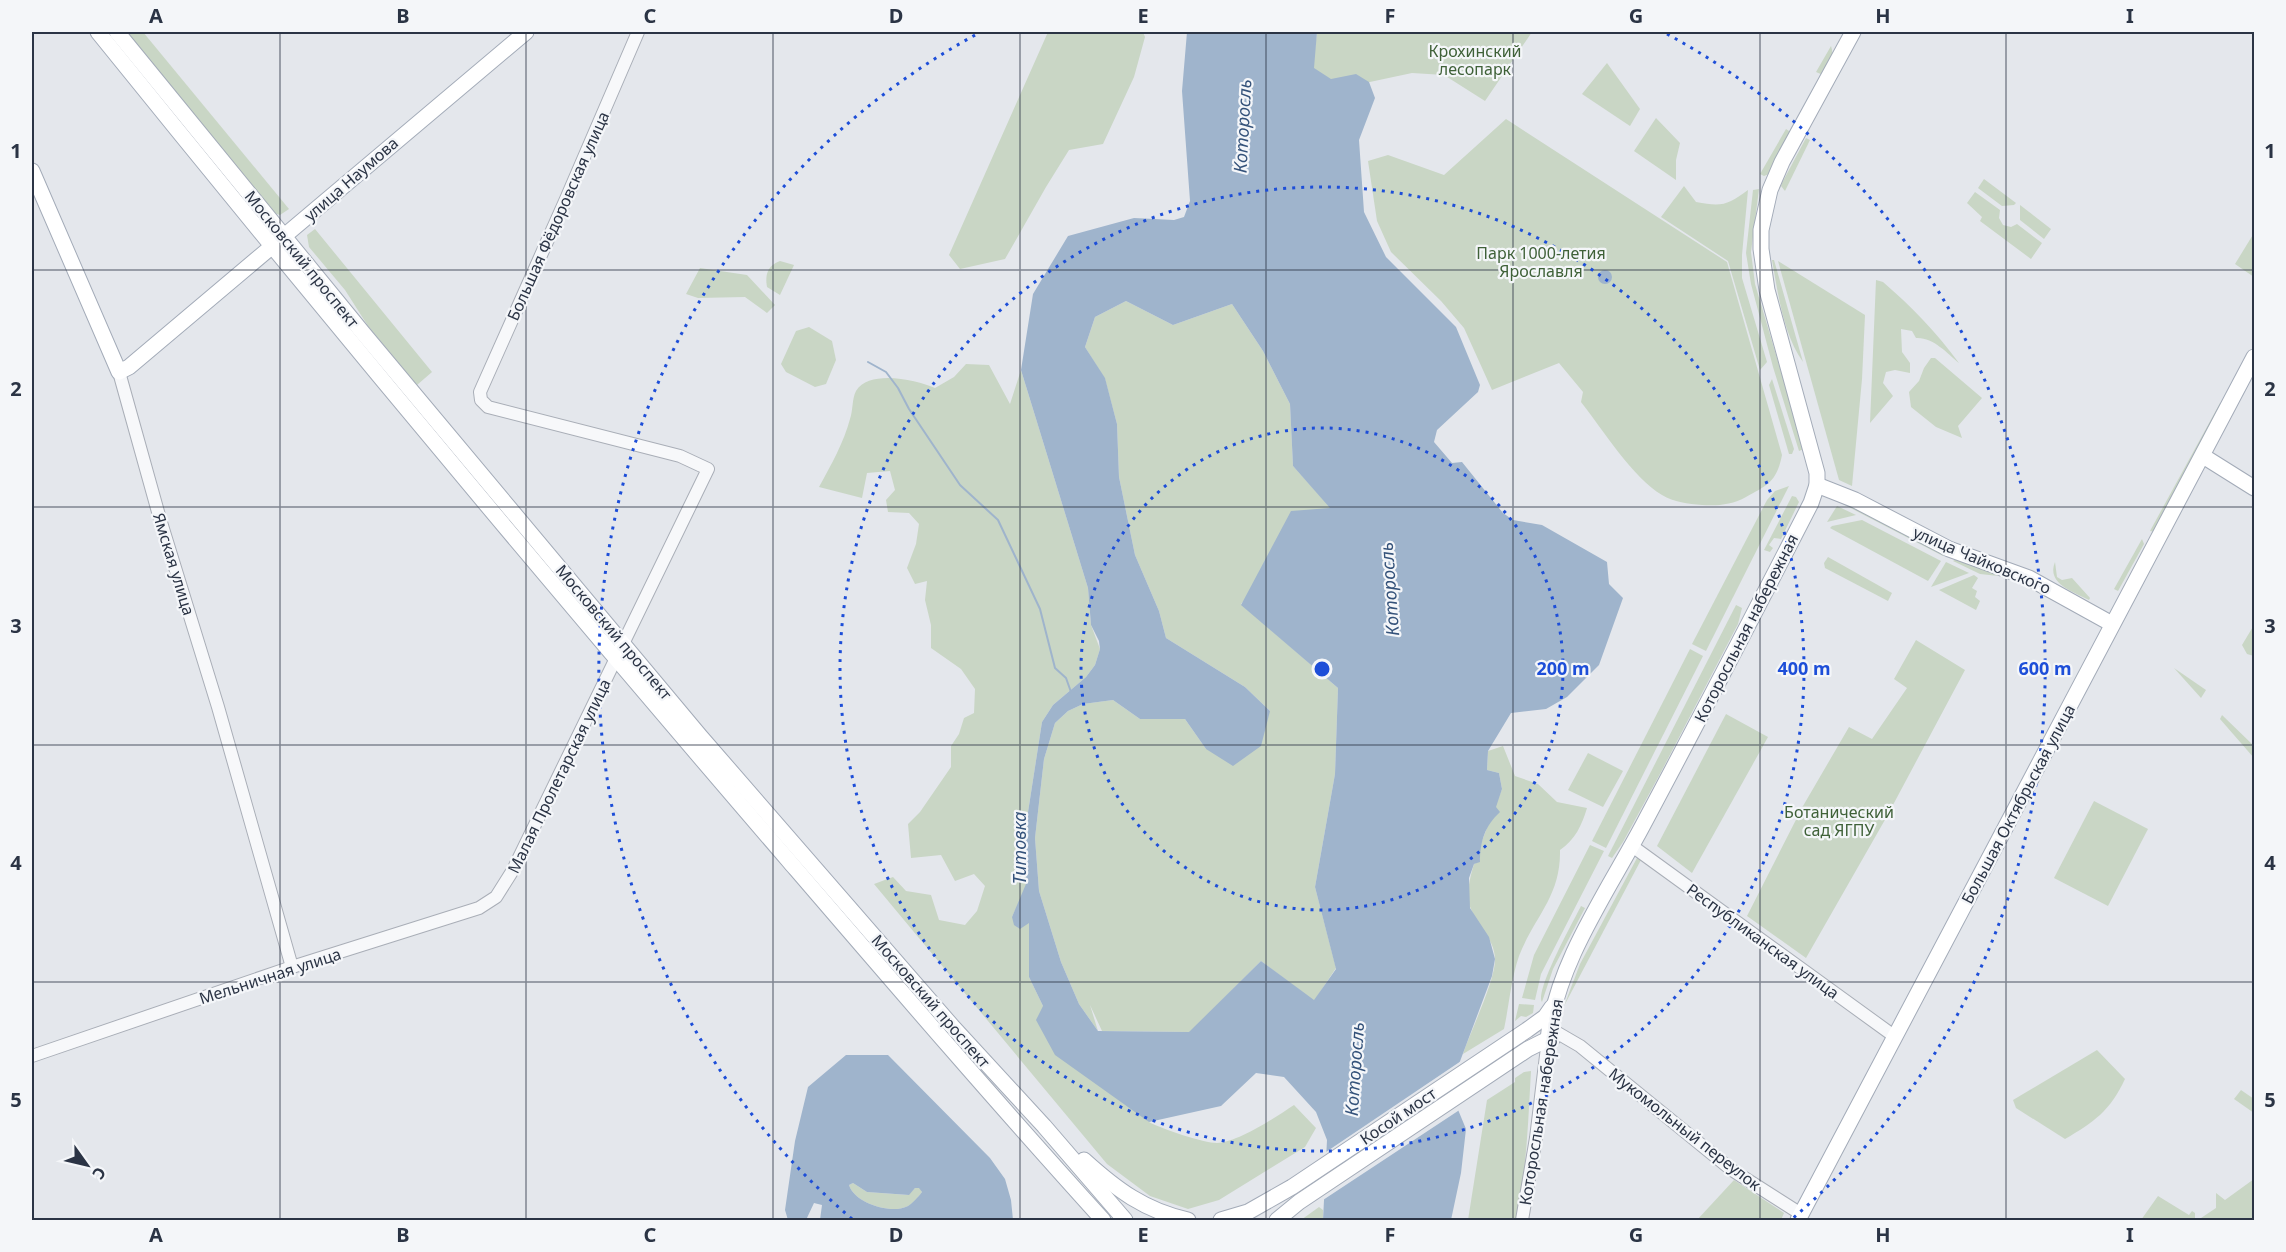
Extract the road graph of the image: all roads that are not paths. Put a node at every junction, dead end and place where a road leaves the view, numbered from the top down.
1 (98, 32) edge
2 (117, 32) edge
3 (526, 32) edge
4 (638, 32) edge
5 (1853, 32) edge
6 (32, 171) edge
7 (284, 236) junction
8 (271, 247) junction
9 (2254, 357) edge
10 (119, 372) junction
11 (2203, 456) junction
12 (708, 469) joint
13 (1817, 484) junction
14 (2254, 488) edge
15 (2112, 624) junction
16 (624, 645) junction
17 (616, 661) junction
18 (1632, 846) junction
19 (502, 888) joint
20 (292, 967) junction
21 (1540, 1030) junction
22 (1894, 1036) junction
23 (32, 1056) edge
24 (1044, 1126) junction
25 (1069, 1183) junction
26 (1800, 1218) edge
27 (1278, 1219) edge
28 (1095, 1221) edge
29 (1103, 1221) edge
30 (1125, 1221) edge
31 (1188, 1221) edge
32 (1221, 1221) edge
33 (1522, 1221) edge

1 - 8 main road, Московский проспект
2 - 7 main road, Московский проспект
3 - 7 main road, улица Наумова
4 - 12 street, Большая Фёдоровская улица
5 - 13 main road, Которосльная набережная
6 - 10 main road, Ямская улица
7 - 8 main road, улица Наумова
7 - 16 main road, Московский проспект
8 - 10 main road, улица Наумова
8 - 17 main road, Московский проспект
9 - 11 main road, Большая Октябрьская улица
10 - 20 street, Ямская улица
11 - 14 main road
11 - 15 main road, Большая Октябрьская улица
12 - 16 street, Малая Пролетарская улица
13 - 15 main road, улица Чайковского
13 - 18 main road, Которосльная набережная
15 - 22 main road, Большая Октябрьская улица
16 - 17 street, Малая Пролетарская улица
16 - 24 main road, Московский проспект
17 - 19 street, Малая Пролетарская улица
17 - 25 main road, Московский проспект
18 - 21 main road, Которосльная набережная
18 - 22 street, Республиканская улица
19 - 20 street, Мельничная улица
20 - 23 street, Мельничная улица
21 - 26 street, Мукомольный переулок
21 - 27 main road, Косой мост
21 - 32 main road, Косой мост
21 - 33 street, Которосльная набережная
22 - 26 main road, Большая Октябрьская улица
24 - 30 main road, Московский проспект
24 - 31 main road
25 - 28 main road
25 - 29 main road, Московский проспект

